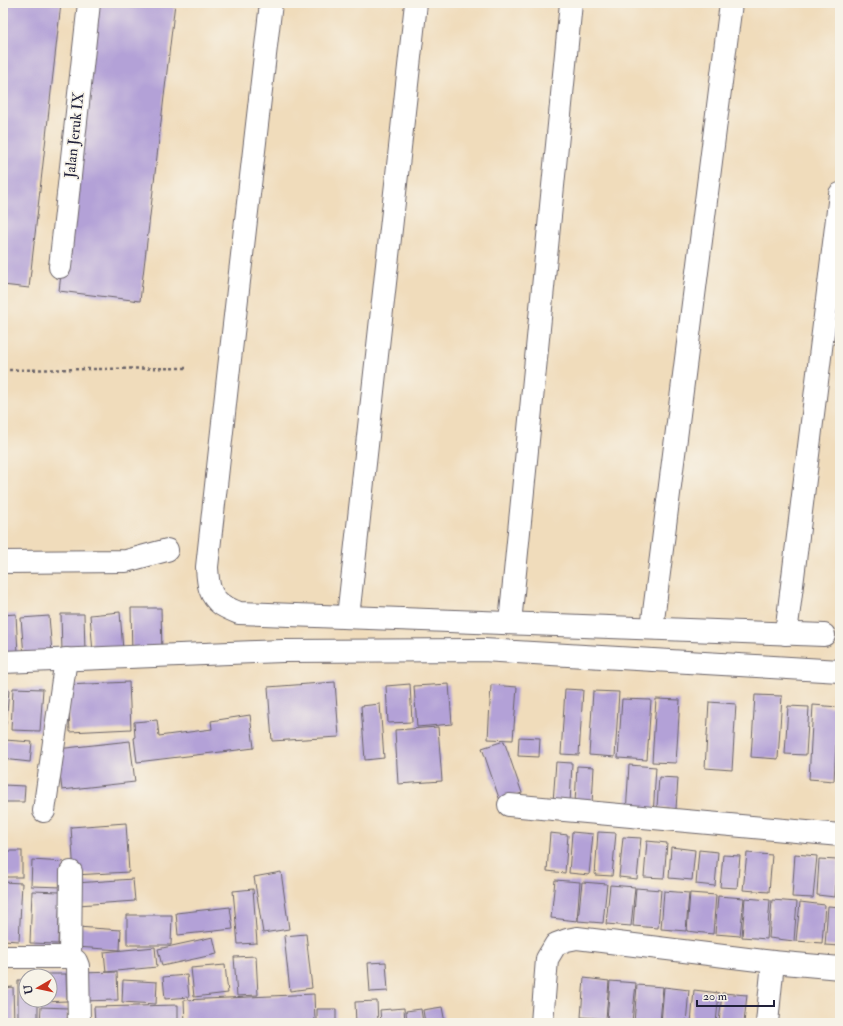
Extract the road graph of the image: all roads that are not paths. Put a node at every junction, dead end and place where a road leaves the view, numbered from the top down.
1 (89, 3) edge
2 (271, 3) edge
3 (416, 3) edge
4 (571, 3) edge
5 (731, 3) edge
6 (840, 194) edge
7 (60, 267) dead end
8 (167, 550) dead end
9 (3, 562) edge
10 (348, 617) junction
11 (510, 623) junction
12 (652, 628) junction
13 (786, 634) junction
14 (824, 635) dead end
15 (66, 659) junction
16 (3, 662) edge
17 (840, 671) edge
18 (509, 805) dead end
19 (44, 811) dead end
20 (840, 835) edge
21 (71, 872) dead end
22 (3, 957) edge
23 (74, 961) junction
24 (773, 962) junction
25 (840, 968) edge
26 (79, 1023) edge
27 (542, 1023) edge
28 (767, 1023) edge

1 - 7 street, Jalan Jeruk IX
2 - 10 street
3 - 10 street
4 - 11 street
5 - 12 street
6 - 13 street
8 - 9 street
10 - 11 street
11 - 12 street
12 - 13 street
13 - 14 street
15 - 16 street
15 - 17 street
15 - 19 street
18 - 20 street
21 - 23 street
22 - 23 street
23 - 26 street
24 - 25 street
24 - 27 street
24 - 28 street

